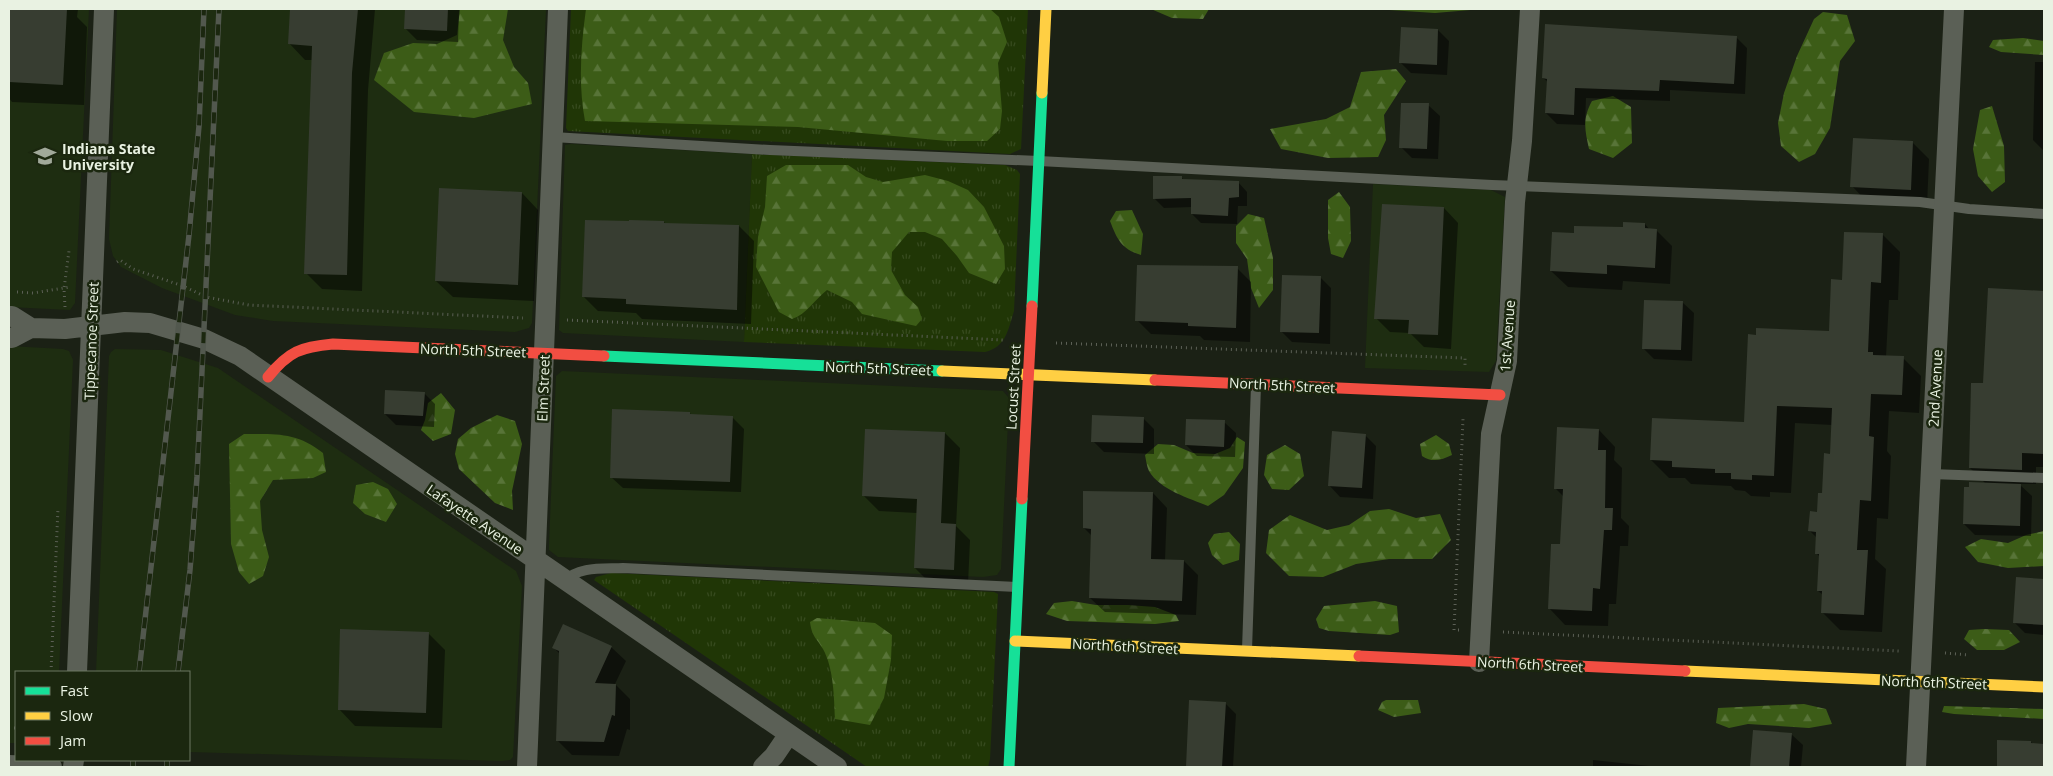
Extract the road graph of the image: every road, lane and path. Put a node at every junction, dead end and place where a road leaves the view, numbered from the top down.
1 (104, 9) edge
2 (558, 9) edge
3 (1046, 9) edge
4 (1530, 9) edge
5 (1954, 9) edge
6 (553, 137) junction
7 (1039, 161) junction
8 (1517, 186) junction
9 (1944, 205) junction
10 (2044, 214) edge
11 (93, 279) junction
12 (9, 292) edge
13 (9, 316) edge
14 (546, 319) junction
15 (92, 325) junction
16 (31, 328) junction
17 (9, 338) edge
18 (1030, 341) junction
19 (544, 353) junction
20 (1029, 374) junction
21 (268, 377) junction
22 (1256, 384) junction
23 (1464, 393) junction
24 (1500, 395) junction
25 (1931, 474) junction
26 (2044, 478) edge
27 (536, 561) junction
28 (565, 580) junction
29 (1018, 588) junction
30 (1481, 631) junction
31 (1015, 641) junction
32 (1246, 652) junction
33 (1922, 652) junction
34 (1978, 655) dead end
35 (1479, 662) junction
36 (77, 671) edge
37 (1921, 682) junction
38 (2044, 687) edge
39 (789, 734) junction
40 (9, 765) edge
41 (52, 767) edge
42 (527, 767) edge
43 (763, 767) edge
44 (837, 767) edge
45 (1009, 767) edge
46 (1916, 767) edge

1 - 11 street, Tippecanoe Street
2 - 6 street, Elm Street
3 - 7 street, Locust Street
4 - 8 street, 1st Avenue
5 - 9 street, 2nd Avenue
6 - 7 lane
6 - 14 street, Elm Street
7 - 8 lane
7 - 18 street, Locust Street
8 - 9 lane
8 - 24 street, 1st Avenue
9 - 10 lane
9 - 25 street, 2nd Avenue
11 - 12 path
11 - 14 path
11 - 15 street, Tippecanoe Street
13 - 16 street
14 - 18 path
14 - 19 street, Elm Street
15 - 16 street
15 - 21 street, Lafayette Avenue
15 - 36 street, Tippecanoe Street
16 - 17 street
18 - 20 street, Locust Street
18 - 23 path
19 - 20 street, North 5th Street
19 - 21 street, North 5th Street
19 - 27 street, Elm Street
20 - 22 street, North 5th Street
20 - 29 street, Locust Street
21 - 27 street, Lafayette Avenue
22 - 23 street, North 5th Street
22 - 32 lane
23 - 24 street, North 5th Street
23 - 30 path
24 - 30 street, 1st Avenue
25 - 26 lane
25 - 33 street, 2nd Avenue
27 - 28 street, Lafayette Avenue
27 - 42 street, Elm Street
28 - 29 lane
28 - 39 street, Lafayette Avenue
29 - 31 street, Locust Street
30 - 33 path
30 - 35 street, 1st Avenue
31 - 32 street, North 6th Street
31 - 45 street, Locust Street
32 - 35 street, North 6th Street
33 - 34 path
33 - 37 street, 2nd Avenue
35 - 37 street, North 6th Street
37 - 38 street, North 6th Street
37 - 46 street, 2nd Avenue
39 - 43 street
39 - 44 street, Lafayette Avenue
40 - 41 street

